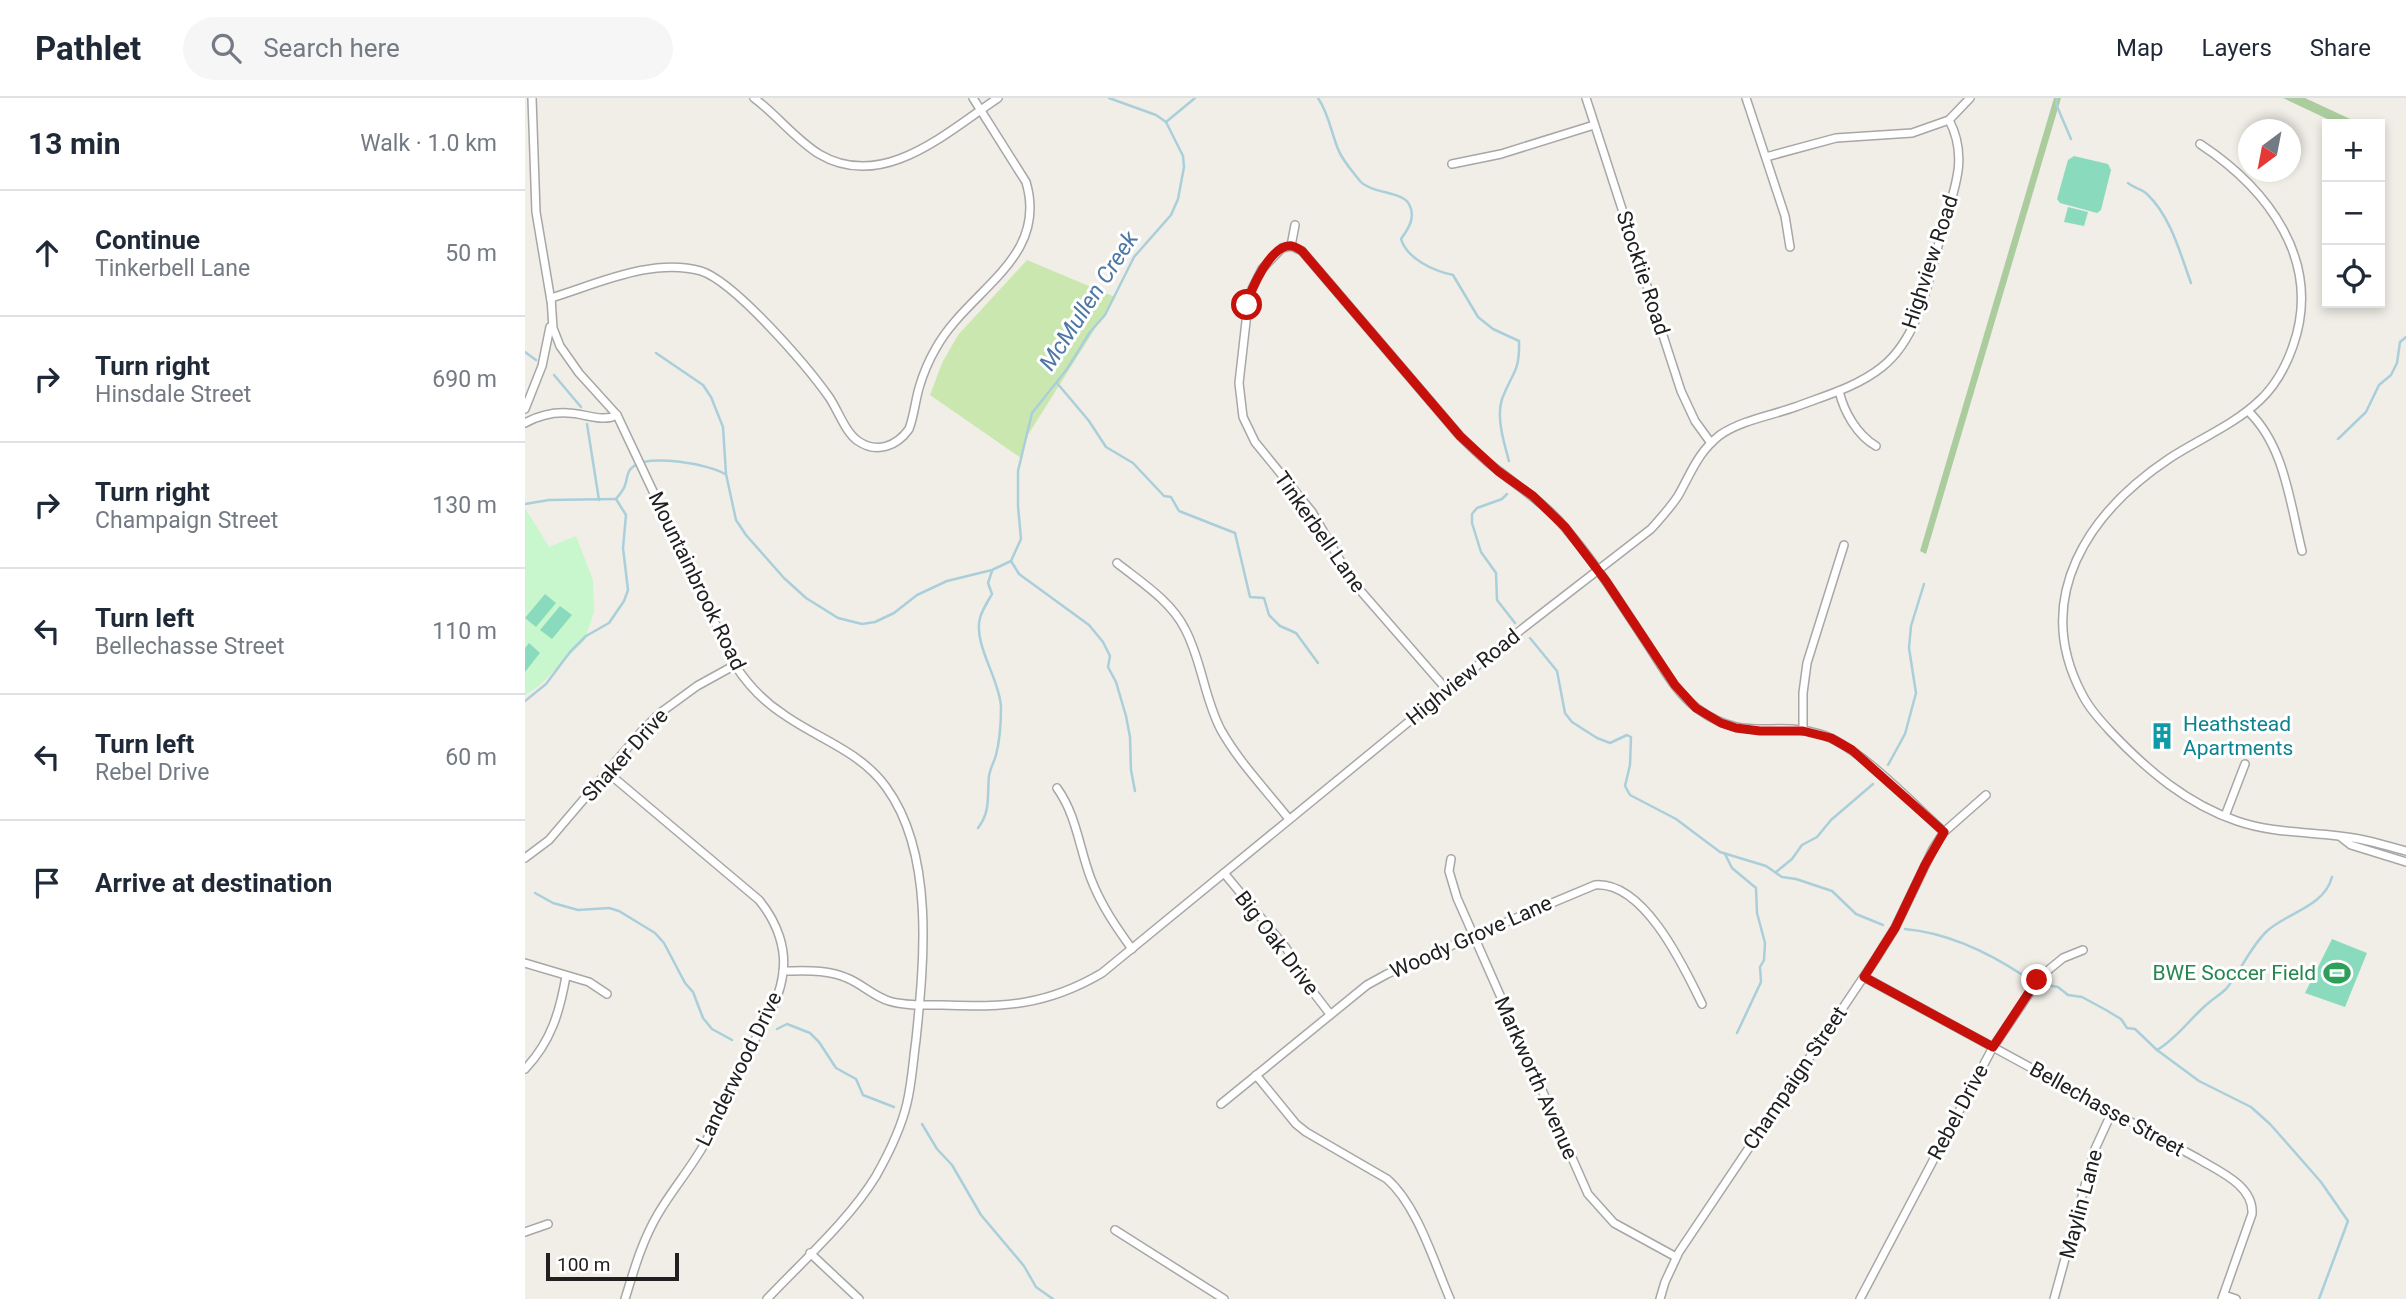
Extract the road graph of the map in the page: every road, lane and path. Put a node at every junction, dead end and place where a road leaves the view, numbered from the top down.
1 (532, 98) edge
2 (754, 98) edge
3 (972, 98) edge
4 (998, 98) edge
5 (1585, 98) edge
6 (1746, 98) edge
7 (1970, 98) edge
8 (980, 110) junction
9 (1949, 120) junction
10 (1594, 125) junction
11 (2200, 144) dead end
12 (1766, 157) junction
13 (1452, 164) dead end
14 (1295, 225) dead end
15 (1291, 246) junction
16 (1790, 247) dead end
17 (551, 298) junction
18 (1839, 391) junction
19 (525, 409) edge
20 (2248, 411) junction
21 (617, 415) junction
22 (525, 423) edge
23 (1711, 443) junction
24 (1876, 446) dead end
25 (1844, 545) dead end
26 (2302, 551) dead end
27 (1117, 563) dead end
28 (1598, 570) junction
29 (735, 665) junction
30 (1447, 691) junction
31 (1803, 731) junction
32 (2245, 764) dead end
33 (607, 772) junction
34 (1057, 788) dead end
35 (1986, 794) dead end
36 (2225, 816) junction
37 (1289, 819) junction
38 (1944, 832) junction
39 (2341, 837) junction
40 (2406, 851) edge
41 (525, 858) edge
42 (1451, 859) dead end
43 (2406, 862) edge
44 (1224, 873) junction
45 (1473, 936) junction
46 (1132, 949) junction
47 (2083, 950) dead end
48 (525, 963) edge
49 (783, 971) junction
50 (566, 976) junction
51 (1864, 977) junction
52 (607, 995) dead end
53 (920, 1004) junction
54 (1702, 1004) dead end
55 (1330, 1014) junction
56 (1993, 1047) junction
57 (525, 1069) edge
58 (1256, 1075) junction
59 (1221, 1104) dead end
60 (2112, 1111) junction
61 (548, 1224) dead end
62 (1115, 1230) dead end
63 (525, 1232) edge
64 (810, 1253) junction
65 (1676, 1256) junction
66 (2223, 1297) edge
67 (625, 1299) edge
68 (767, 1299) edge
69 (859, 1299) edge
70 (1224, 1299) edge
71 (1450, 1299) edge
72 (1660, 1299) edge
73 (1860, 1299) edge
74 (2054, 1299) edge
75 (2236, 1299) edge

1 - 17 street
2 - 8 street
3 - 8 street
4 - 8 street
5 - 10 street, Stocktie Road
6 - 12 street
7 - 9 street
8 - 17 street
9 - 12 street
9 - 18 street, Highview Road
10 - 13 street
10 - 23 street, Stocktie Road
11 - 20 street
12 - 16 street
14 - 15 street
15 - 28 street
15 - 30 street, Tinkerbell Lane
17 - 19 street
17 - 21 street, Mountainbrook Road
18 - 23 street, Highview Road
18 - 24 street
20 - 26 street
20 - 36 street
21 - 22 street
21 - 29 street, Mountainbrook Road
23 - 28 street, Highview Road
25 - 31 street
27 - 37 street
28 - 30 street, Highview Road
28 - 31 street
29 - 33 street, Shaker Drive
29 - 53 street, Mountainbrook Road
30 - 37 street, Highview Road
31 - 38 street
32 - 36 street
33 - 41 street, Shaker Drive
33 - 49 street, Landerwood Drive
34 - 46 street
35 - 38 street, Champaign Street
36 - 39 street
37 - 44 street, Highview Road
38 - 51 street, Champaign Street
39 - 40 street
39 - 43 street
42 - 45 street, Markworth Avenue
44 - 46 street, Highview Road
44 - 55 street, Big Oak Drive
45 - 54 street, Woody Grove Lane
45 - 55 street, Woody Grove Lane
45 - 65 street, Markworth Avenue
46 - 53 street, Highview Road
47 - 56 street, Rebel Drive
48 - 50 street
49 - 53 street, Highview Road
49 - 67 street, Landerwood Drive
50 - 52 street
50 - 57 street
51 - 56 street, Bellechasse Street
51 - 65 street, Champaign Street
53 - 64 street, Mountainbrook Road
55 - 58 street, Woody Grove Lane
56 - 60 street, Bellechasse Street
56 - 73 street, Rebel Drive
58 - 59 street, Woody Grove Lane
58 - 71 street
60 - 66 street, Bellechasse Street
60 - 74 street, Maylin Lane
61 - 63 street
62 - 70 street
64 - 68 street, Mountainbrook Road
64 - 69 street
65 - 72 street, Champaign Street
66 - 75 street

